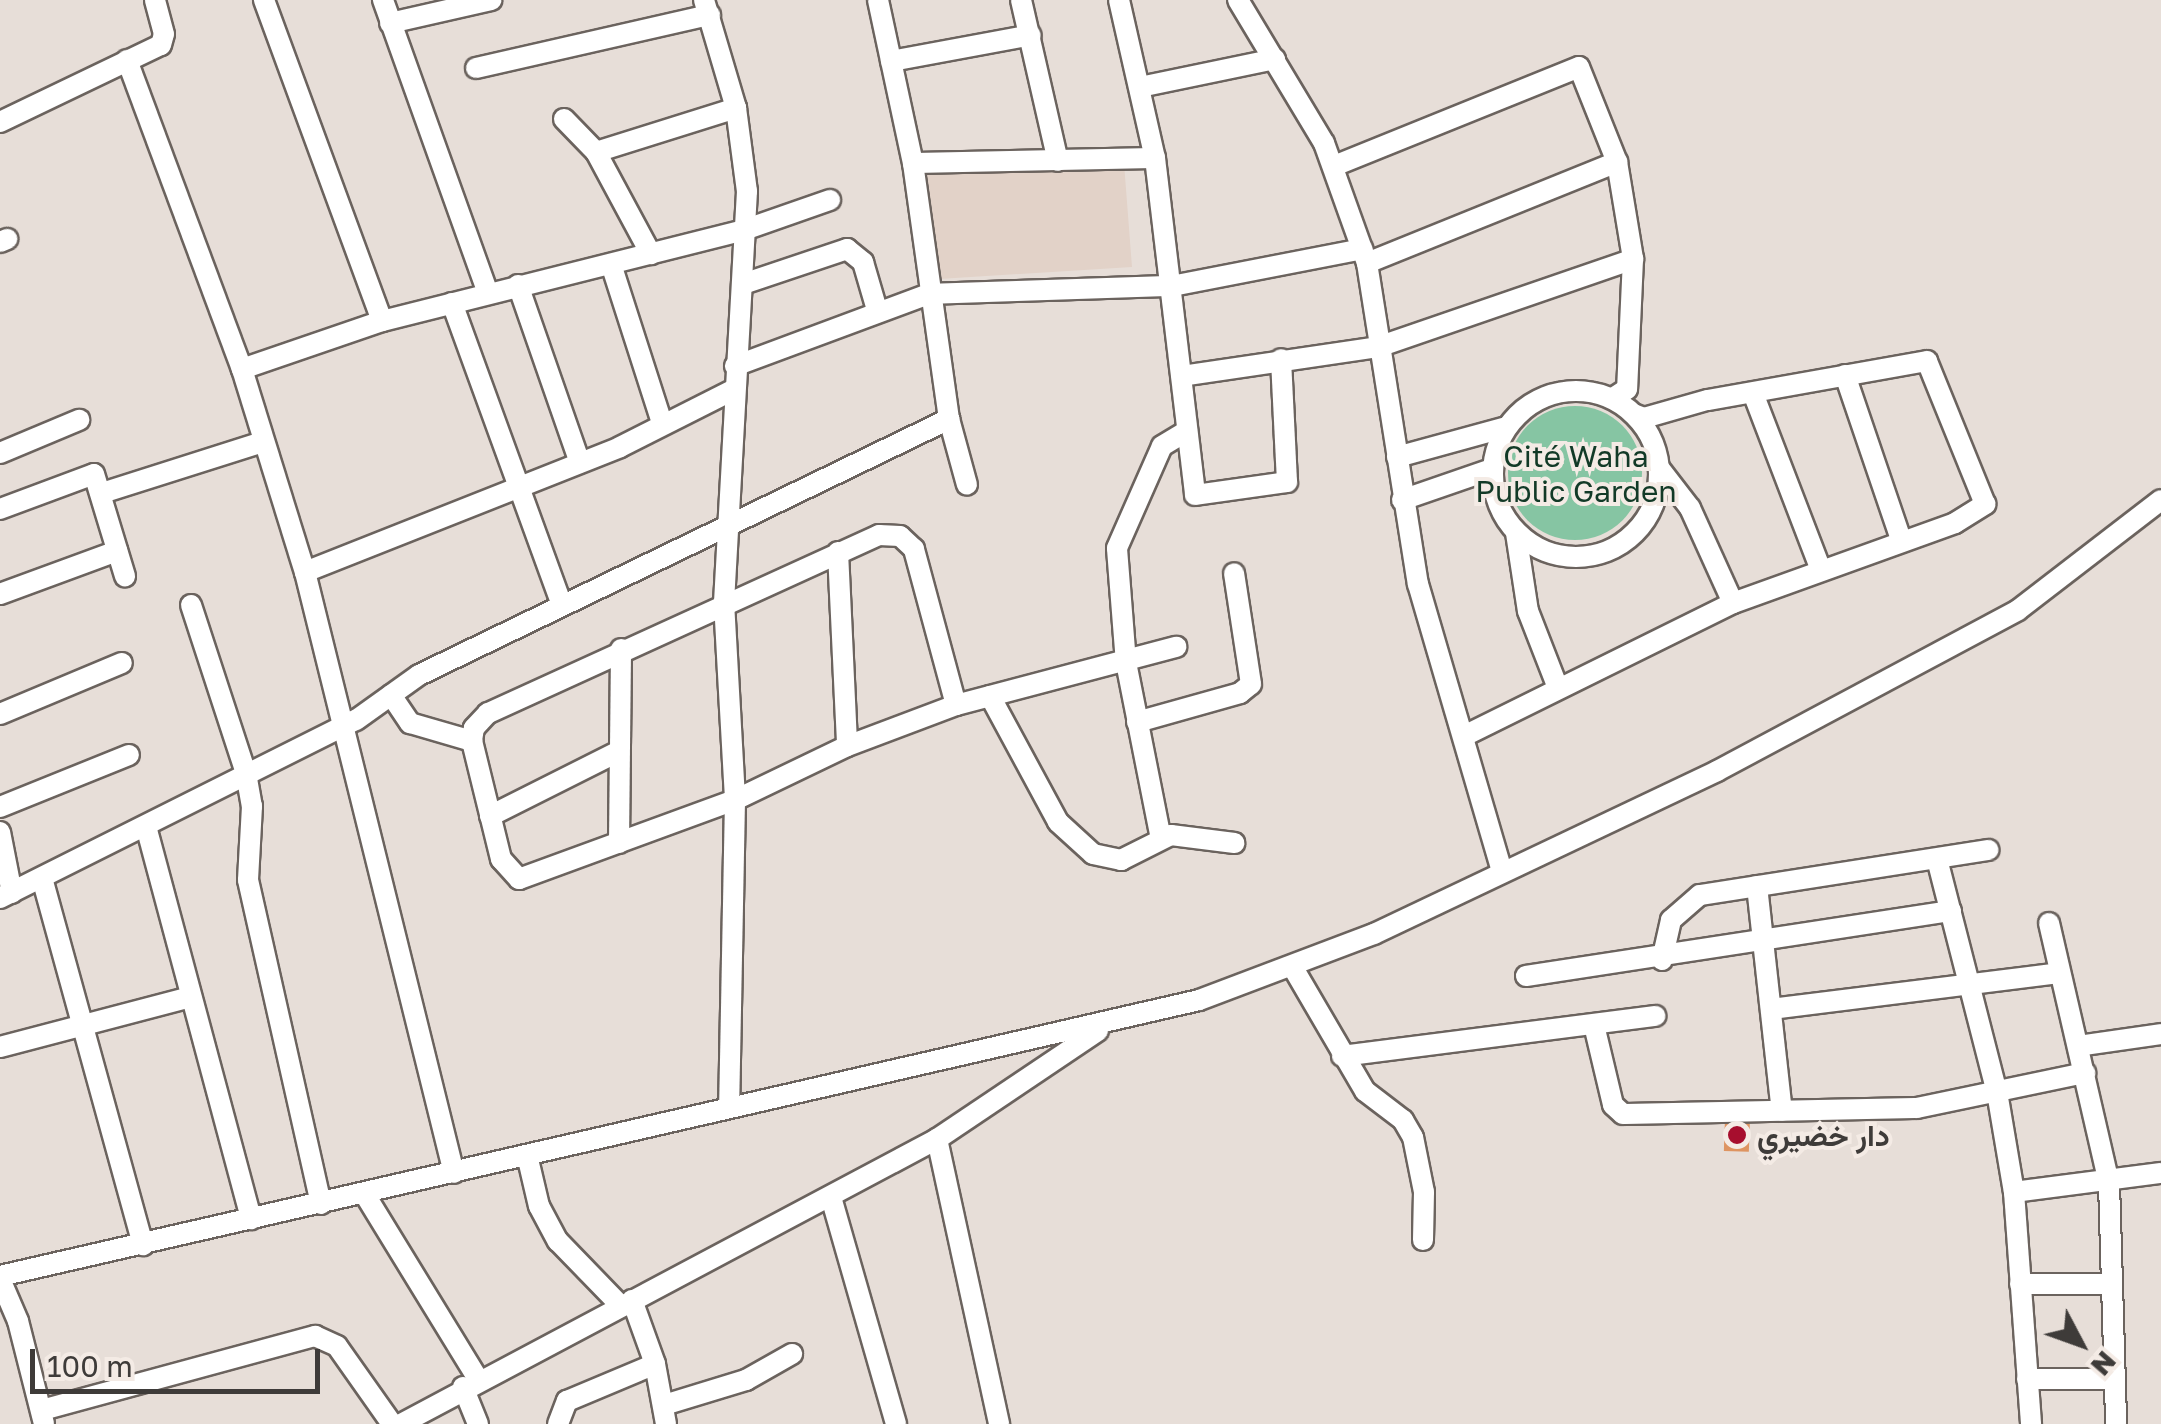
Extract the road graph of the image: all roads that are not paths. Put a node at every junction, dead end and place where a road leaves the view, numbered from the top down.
1 (155, 0) edge
2 (264, 0) edge
3 (383, 0) edge
4 (491, 0) edge
5 (878, 0) edge
6 (1021, 0) edge
7 (1119, 0) edge
8 (1238, 0) edge
9 (707, 7) edge
10 (390, 23) junction
11 (1030, 35) junction
12 (1275, 59) junction
13 (126, 60) junction
14 (891, 60) junction
15 (476, 68) dead end
16 (1140, 86) junction
17 (736, 108) junction
18 (564, 119) dead end
19 (0, 122) edge
20 (596, 152) junction
21 (1155, 158) junction
22 (1058, 161) junction
23 (913, 162) junction
24 (1616, 162) junction
25 (1334, 166) junction
26 (830, 200) dead end
27 (747, 229) junction
28 (651, 254) junction
29 (1364, 256) junction
30 (1632, 259) junction
31 (611, 264) junction
32 (743, 284) junction
33 (518, 285) junction
34 (1172, 286) junction
35 (488, 292) junction
36 (929, 294) junction
37 (452, 303) junction
38 (877, 310) junction
39 (382, 321) junction
40 (1378, 346) junction
41 (1281, 360) junction
42 (735, 366) junction
43 (242, 369) junction
44 (1845, 374) junction
45 (1182, 376) junction
46 (733, 390) junction
47 (1753, 393) junction
48 (1614, 398) junction
49 (1636, 414) junction
50 (79, 420) dead end
51 (949, 420) junction
52 (662, 423) junction
53 (1507, 427) junction
54 (1187, 431) junction
55 (264, 442) junction
56 (0, 452) edge
57 (1397, 458) junction
58 (580, 463) junction
59 (1492, 469) junction
60 (1660, 469) junction
61 (968, 485) dead end
62 (520, 489) junction
63 (102, 493) junction
64 (1402, 500) junction
65 (2161, 500) edge
66 (0, 509) edge
67 (726, 527) junction
68 (1516, 533) junction
69 (1902, 542) junction
70 (117, 551) junction
71 (838, 552) junction
72 (1821, 570) junction
73 (305, 572) junction
74 (1234, 573) dead end
75 (124, 576) dead end
76 (0, 594) edge
77 (724, 602) junction
78 (1733, 603) junction
79 (191, 605) dead end
80 (562, 606) junction
81 (1176, 647) dead end
82 (622, 649) junction
83 (122, 663) dead end
84 (1126, 664) junction
85 (1558, 688) junction
86 (391, 695) junction
87 (990, 696) junction
88 (956, 705) junction
89 (0, 714) edge
90 (1137, 722) junction
91 (341, 728) junction
92 (1464, 736) junction
93 (472, 741) junction
94 (848, 746) junction
95 (618, 752) junction
96 (129, 755) dead end
97 (246, 773) junction
98 (736, 800) junction
99 (0, 807) edge
100 (490, 816) junction
101 (147, 830) junction
102 (0, 832) edge
103 (1161, 840) junction
104 (1, 841) edge
105 (618, 843) junction
106 (1234, 844) dead end
107 (1989, 850) dead end
108 (1937, 859) junction
109 (1502, 871) junction
110 (42, 878) junction
111 (1756, 886) junction
112 (6, 895) edge
113 (1951, 911) junction
114 (2050, 924) dead end
115 (1765, 943) junction
116 (1662, 960) junction
117 (1292, 966) junction
118 (2059, 973) junction
119 (1526, 976) dead end
120 (1971, 983) junction
121 (190, 998) junction
122 (1771, 1009) junction
123 (1655, 1016) dead end
124 (1108, 1024) junction
125 (85, 1025) junction
126 (1594, 1025) junction
127 (2161, 1034) edge
128 (1023, 1045) junction
129 (2078, 1046) junction
130 (0, 1047) edge
131 (1342, 1056) junction
132 (2085, 1073) junction
133 (1035, 1074) junction
134 (1996, 1092) junction
135 (729, 1108) junction
136 (1782, 1111) junction
137 (937, 1139) junction
138 (527, 1155) junction
139 (454, 1173) junction
140 (2161, 1173) edge
141 (2108, 1183) junction
142 (2014, 1192) junction
143 (364, 1194) junction
144 (831, 1197) junction
145 (321, 1204) junction
146 (251, 1219) junction
147 (1424, 1240) dead end
148 (143, 1245) junction
149 (0, 1278) edge
150 (2020, 1284) junction
151 (2111, 1284) junction
152 (626, 1303) junction
153 (792, 1354) dead end
154 (655, 1364) junction
155 (2027, 1379) junction
156 (2114, 1379) junction
157 (471, 1383) junction
158 (665, 1414) edge
159 (43, 1417) edge
160 (392, 1424) edge
161 (400, 1424) edge
162 (478, 1424) edge
163 (558, 1424) edge
164 (896, 1424) edge
165 (998, 1424) edge
166 (2031, 1424) edge
167 (2116, 1424) edge

1 - 13 street
2 - 39 street
3 - 10 street
4 - 10 street
5 - 14 street
6 - 11 street
7 - 16 street
8 - 12 street
9 - 15 street
9 - 17 street
10 - 35 street
11 - 14 street
11 - 22 street
12 - 16 street
12 - 25 street
13 - 19 street
13 - 43 street
14 - 23 street
16 - 21 street
17 - 20 street
17 - 27 street
18 - 20 street
20 - 28 street
21 - 22 street
21 - 34 street
22 - 23 street
23 - 36 street
24 - 25 street
24 - 29 street
24 - 30 street
25 - 29 street
26 - 27 street
27 - 28 street
27 - 32 street
28 - 31 street
29 - 34 street
29 - 40 street
30 - 40 street
30 - 48 street
31 - 33 street
31 - 52 street
32 - 38 street
32 - 42 street
33 - 35 street
33 - 58 street
34 - 36 street
34 - 45 street
35 - 37 street
36 - 38 street
36 - 51 street
37 - 39 street
37 - 62 street
38 - 42 street
39 - 43 street
40 - 41 street
40 - 57 street
41 - 45 street
41 - 54 street
42 - 46 street
43 - 55 street
44 - 47 street
44 - 69 street
44 - 69 street
45 - 54 street
46 - 52 street
46 - 67 street
47 - 49 street
47 - 72 street
48 - 49 street
48 - 53 street
49 - 60 street
50 - 56 street
51 - 61 street
51 - 67 street
52 - 58 street
53 - 57 street
53 - 59 street
54 - 84 street
55 - 63 street
55 - 73 street
57 - 64 street
58 - 62 street
59 - 64 street
59 - 68 street
60 - 68 street
60 - 78 street
62 - 73 street
62 - 80 street
63 - 66 street
63 - 70 street
64 - 92 street
65 - 109 street
67 - 77 street
67 - 80 street
68 - 85 street
69 - 72 street
70 - 75 street
70 - 76 street
71 - 77 street
71 - 88 street
71 - 94 street
72 - 78 street
73 - 91 street
74 - 90 street
77 - 82 street
77 - 98 street
78 - 85 street
79 - 97 street
80 - 86 street
81 - 84 street
82 - 93 street
82 - 95 street
83 - 89 street
84 - 87 street
84 - 90 street
85 - 92 street
86 - 91 street
86 - 93 street
87 - 88 street
87 - 103 street
88 - 94 street
90 - 103 street
91 - 97 street
91 - 139 street
92 - 109 street
93 - 100 street
94 - 98 street
95 - 100 street
95 - 105 street
96 - 99 street
97 - 101 street
97 - 145 street
98 - 105 street
98 - 135 street
100 - 105 street
101 - 110 street
101 - 121 street
102 - 104 street
103 - 106 street
104 - 112 street
107 - 108 street
108 - 111 street
108 - 113 street
109 - 117 street
110 - 112 street
110 - 125 street
111 - 115 street
111 - 116 street
113 - 115 street
113 - 120 street
114 - 118 street
115 - 116 street
115 - 122 street
116 - 119 street
117 - 124 street
117 - 131 street
118 - 120 street
118 - 129 street
120 - 122 street
120 - 134 street
121 - 125 street
121 - 146 street
122 - 136 street
123 - 126 street
124 - 128 street
124 - 133 street
125 - 130 street
125 - 148 street
126 - 131 street
126 - 136 street
127 - 129 street
128 - 133 street
128 - 135 street
129 - 132 street
131 - 147 street
132 - 134 street
132 - 141 street
133 - 137 street
134 - 136 street
134 - 142 street
135 - 138 street
137 - 144 street
137 - 165 street
138 - 139 street
138 - 152 street
139 - 143 street
140 - 141 street
141 - 142 street
141 - 151 street
142 - 150 street
143 - 145 street
143 - 157 street
144 - 152 street
144 - 164 street
145 - 146 street
146 - 148 street
148 - 149 street
149 - 159 street
150 - 151 street
150 - 155 street
151 - 156 street
152 - 154 street
152 - 157 street
153 - 158 street
154 - 158 street
154 - 163 street
155 - 156 street
155 - 166 street
156 - 167 street
157 - 161 street
157 - 162 street
159 - 160 street

